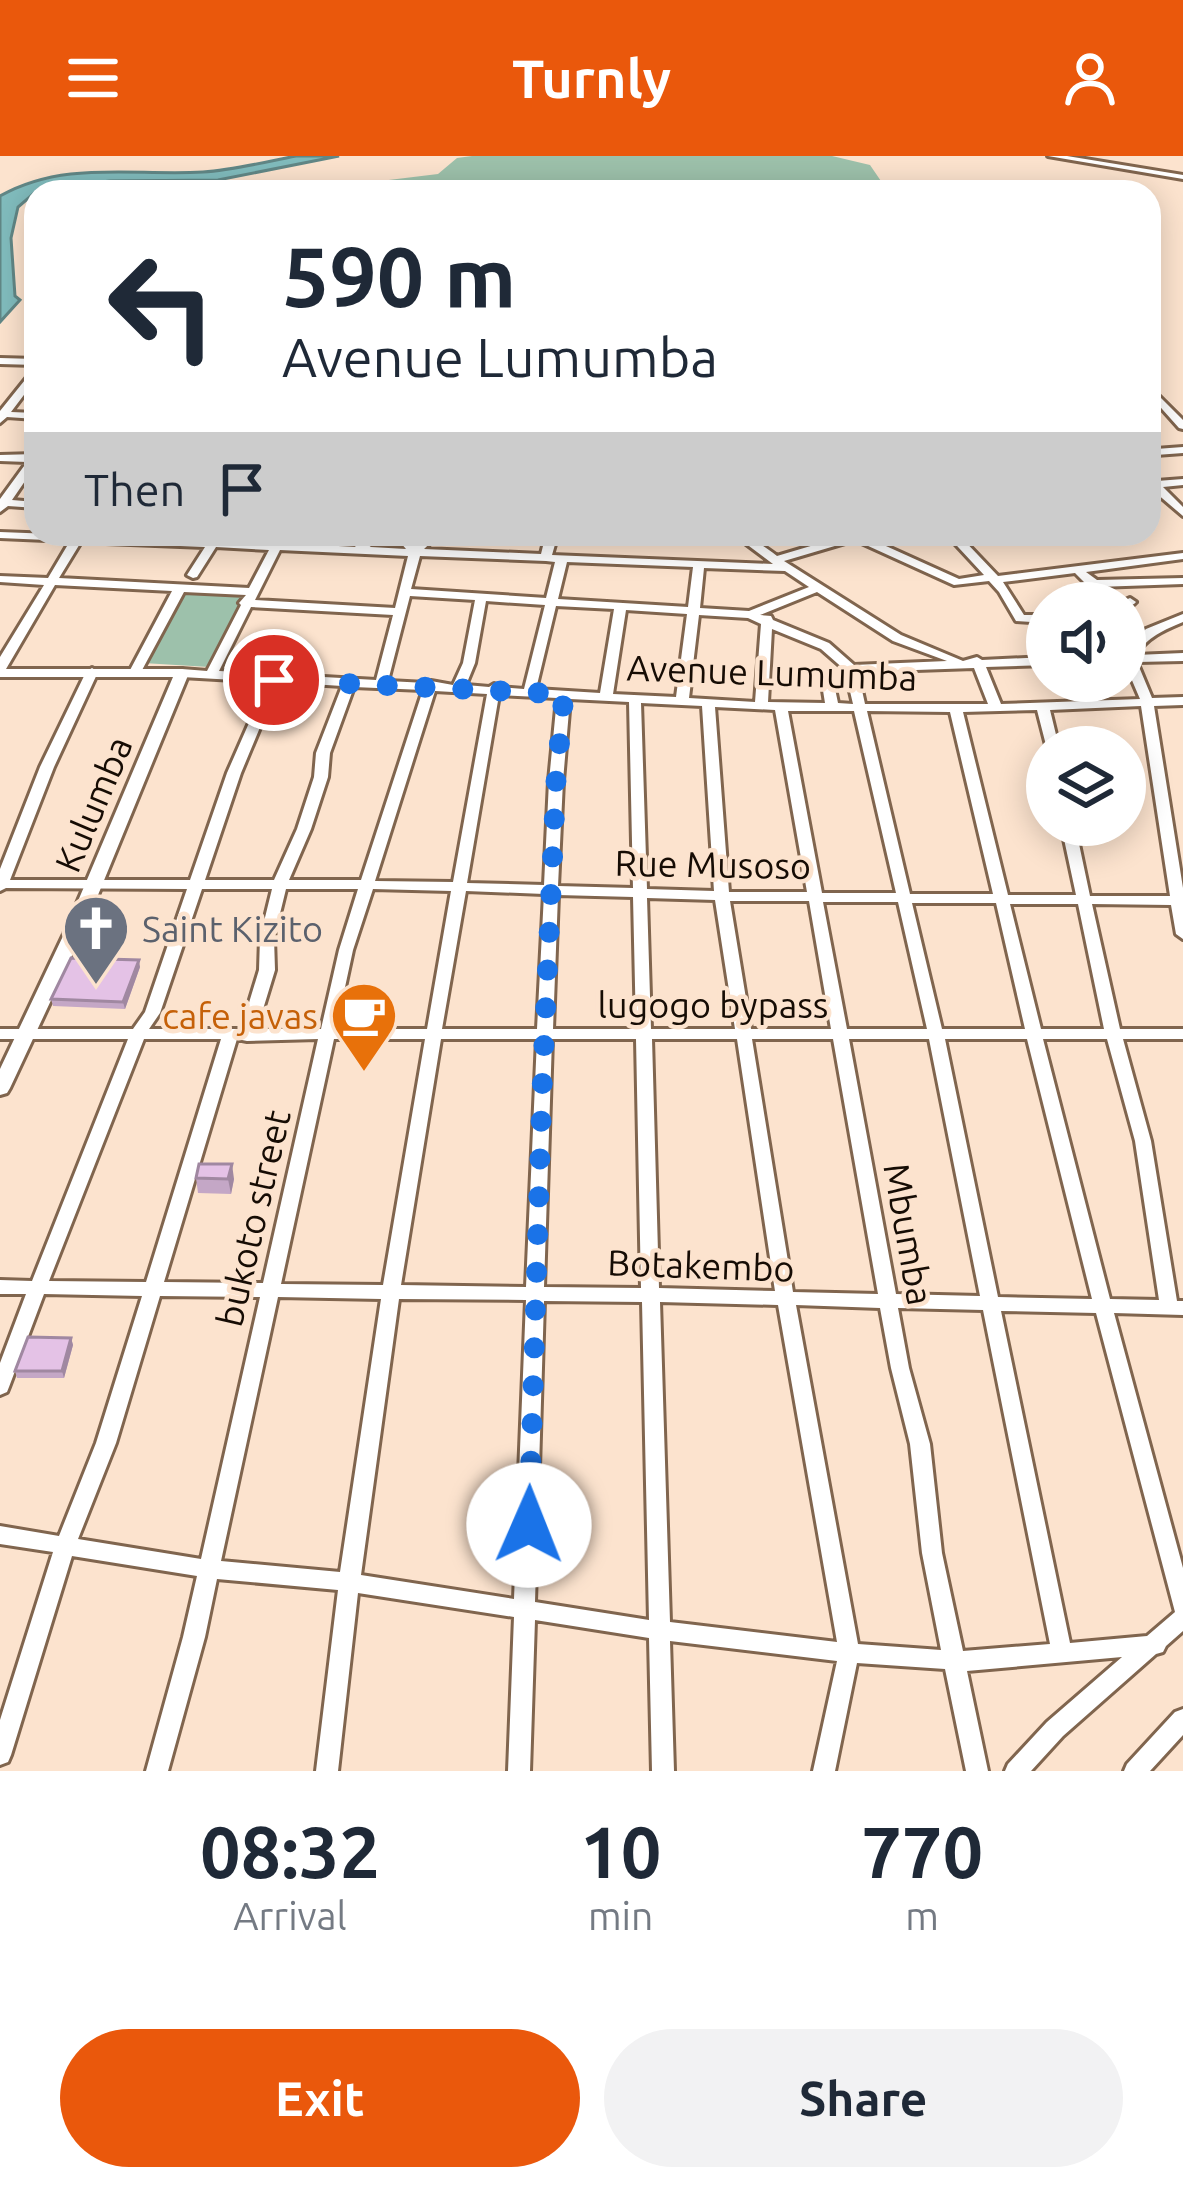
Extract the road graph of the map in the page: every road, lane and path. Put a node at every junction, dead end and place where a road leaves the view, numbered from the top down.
1 (1052, 156) edge
2 (1183, 177) edge
3 (0, 388) edge
4 (23, 389) joint
5 (1161, 401) edge
6 (1, 416) edge
7 (1183, 426) edge
8 (24, 474) edge
9 (1161, 492) edge
10 (2, 504) edge
11 (1183, 513) edge
12 (74, 546) edge
13 (211, 546) edge
14 (277, 546) edge
15 (322, 546) edge
16 (363, 546) edge
17 (410, 546) edge
18 (421, 546) edge
19 (548, 546) edge
20 (756, 546) edge
21 (823, 546) edge
22 (883, 546) edge
23 (963, 546) edge
24 (329, 547) joint
25 (370, 551) junction
26 (415, 552) junction
27 (1183, 556) edge
28 (545, 558) junction
29 (562, 558) junction
30 (775, 560) junction
31 (699, 565) junction
32 (788, 568) junction
33 (1077, 569) junction
34 (193, 575) dead end
35 (0, 579) edge
36 (994, 579) junction
37 (1183, 580) edge
38 (56, 581) junction
39 (820, 587) junction
40 (180, 588) junction
41 (406, 592) junction
42 (481, 596) junction
43 (248, 597) junction
44 (550, 599) junction
45 (622, 606) junction
46 (692, 609) junction
47 (400, 612) junction
48 (750, 615) junction
49 (1183, 618) edge
50 (767, 619) junction
51 (1026, 619) edge
52 (1146, 636) edge
53 (1183, 657) edge
54 (1146, 658) edge
55 (957, 661) junction
56 (977, 661) junction
57 (1026, 661) edge
58 (851, 669) junction
59 (92, 672) junction
60 (135, 672) junction
61 (182, 673) junction
62 (211, 674) junction
63 (1, 675) edge
64 (274, 680) junction
65 (349, 683) junction
66 (381, 684) junction
67 (828, 684) dead end
68 (430, 685) junction
69 (459, 686) junction
70 (494, 688) junction
71 (530, 690) junction
72 (564, 694) junction
73 (606, 696) junction
74 (635, 699) junction
75 (1147, 701) junction
76 (1183, 701) edge
77 (682, 702) junction
78 (708, 704) junction
79 (760, 706) junction
80 (1043, 706) junction
81 (782, 707) junction
82 (832, 708) junction
83 (860, 708) junction
84 (956, 708) junction
85 (995, 708) junction
86 (1047, 726) edge
87 (1072, 846) edge
88 (280, 884) junction
89 (0, 885) edge
90 (194, 885) junction
91 (364, 885) junction
92 (97, 886) junction
93 (456, 888) junction
94 (553, 890) junction
95 (643, 892) junction
96 (722, 896) junction
97 (817, 896) junction
98 (904, 898) junction
99 (1002, 900) junction
100 (1084, 900) junction
101 (1180, 901) edge
102 (1183, 934) edge
103 (139, 1032) junction
104 (1034, 1032) junction
105 (837, 1033) junction
106 (1113, 1033) junction
107 (0, 1034) edge
108 (28, 1034) junction
109 (547, 1034) junction
110 (745, 1034) junction
111 (1183, 1034) edge
112 (327, 1035) junction
113 (647, 1035) junction
114 (936, 1035) junction
115 (239, 1036) junction
116 (433, 1036) junction
117 (0, 1088) edge
118 (0, 1287) edge
119 (41, 1287) junction
120 (152, 1290) junction
121 (392, 1291) junction
122 (269, 1293) junction
123 (537, 1294) junction
124 (653, 1294) junction
125 (785, 1301) junction
126 (888, 1303) junction
127 (988, 1304) junction
128 (1176, 1307) edge
129 (1106, 1308) junction
130 (0, 1387) edge
131 (0, 1535) edge
132 (65, 1546) junction
133 (208, 1569) junction
134 (346, 1582) junction
135 (1183, 1606) edge
136 (527, 1610) junction
137 (1183, 1618) edge
138 (662, 1631) junction
139 (1156, 1645) junction
140 (849, 1653) junction
141 (1062, 1654) junction
142 (955, 1660) junction
143 (1183, 1720) edge
144 (0, 1755) edge
145 (157, 1771) edge
146 (327, 1771) edge
147 (519, 1771) edge
148 (663, 1771) edge
149 (824, 1771) edge
150 (977, 1771) edge
151 (1016, 1771) edge
152 (1135, 1771) edge

1 - 2 street
3 - 4 street
4 - 6 street
5 - 7 street
8 - 10 street
9 - 11 street
12 - 38 street
13 - 34 street
14 - 43 street
15 - 24 street
16 - 25 street
17 - 26 street
18 - 26 street
19 - 28 street
20 - 30 street
21 - 30 street
22 - 36 street
23 - 36 street
24 - 25 street
25 - 26 street
26 - 28 street
26 - 41 street
27 - 33 street
28 - 29 street
29 - 31 street
29 - 44 street
30 - 32 street
31 - 32 street
31 - 46 street
32 - 39 street
33 - 36 street
33 - 37 street
35 - 38 street
36 - 51 street
38 - 40 street
38 - 63 street
39 - 48 street
39 - 55 street
40 - 43 street
40 - 60 street
41 - 42 street
41 - 47 street
42 - 44 street
42 - 69 street
43 - 47 street
43 - 62 street
44 - 45 street
44 - 71 street
45 - 46 street
45 - 73 street
46 - 48 street
46 - 77 street
47 - 66 street
48 - 50 street
49 - 52 street
50 - 58 street
50 - 79 street
53 - 54 street
55 - 56 street
55 - 58 street
56 - 57 street
56 - 85 street
58 - 83 street
59 - 60 street, Avenue Lumumba
59 - 63 street, Avenue Lumumba
59 - 89 street
60 - 61 street, Avenue Lumumba
61 - 62 street, Avenue Lumumba
61 - 92 street, Kulumba
62 - 64 street, Avenue Lumumba
64 - 65 street, Avenue Lumumba
64 - 90 street
65 - 66 street, Avenue Lumumba
65 - 88 street
66 - 68 street, Avenue Lumumba
67 - 82 street
68 - 69 street, Avenue Lumumba
68 - 91 street, bukoto street
69 - 70 street, Avenue Lumumba
70 - 71 street, Avenue Lumumba
70 - 93 street
71 - 72 street, Avenue Lumumba
72 - 73 street, Avenue Lumumba
72 - 94 street
73 - 74 street, Avenue Lumumba
74 - 77 street, Avenue Lumumba
74 - 95 street
75 - 76 street, Avenue Lumumba
75 - 80 street, Avenue Lumumba
75 - 101 street
77 - 78 street, Avenue Lumumba
78 - 79 street, Avenue Lumumba
78 - 96 street
79 - 81 street, Avenue Lumumba
80 - 85 street, Avenue Lumumba
80 - 86 street
81 - 82 street, Avenue Lumumba
81 - 97 street, Mbumba
82 - 83 street, Avenue Lumumba
83 - 84 street, Avenue Lumumba
83 - 98 street
84 - 85 street, Avenue Lumumba
84 - 99 street
87 - 100 street
88 - 90 street, Rue Musoso
88 - 91 street, Rue Musoso
88 - 115 street
89 - 92 street, Rue Musoso
90 - 92 street, Rue Musoso
90 - 103 street
91 - 93 street, Rue Musoso
91 - 112 street, bukoto street
92 - 108 street, Kulumba
93 - 94 street, Rue Musoso
93 - 116 street
94 - 95 street, Rue Musoso
94 - 109 street
95 - 96 street, Rue Musoso
95 - 113 street
96 - 97 street, Rue Musoso
96 - 110 street
97 - 98 street, Rue Musoso
97 - 105 street, Mbumba
98 - 99 street, Rue Musoso
98 - 114 street
99 - 100 street, Rue Musoso
99 - 104 street
100 - 101 street, Rue Musoso
100 - 106 street
101 - 102 street
103 - 108 street, lugogo bypass
103 - 115 street, lugogo bypass
103 - 119 street
104 - 106 street, lugogo bypass
104 - 114 street, lugogo bypass
104 - 129 street
105 - 110 street, lugogo bypass
105 - 114 street, lugogo bypass
105 - 126 street, Mbumba
106 - 111 street, lugogo bypass
106 - 128 street
107 - 108 street, lugogo bypass
108 - 117 street, Kulumba
109 - 113 street, lugogo bypass
109 - 116 street, lugogo bypass
109 - 123 street
110 - 113 street, lugogo bypass
110 - 125 street
112 - 115 street, lugogo bypass
112 - 116 street, lugogo bypass
112 - 122 street, bukoto street
113 - 124 street
114 - 127 street
115 - 120 street
116 - 121 street
118 - 119 street, Botakembo
119 - 120 street, Botakembo
119 - 130 street
120 - 122 street, Botakembo
120 - 132 street
121 - 122 street, Botakembo
121 - 123 street, Botakembo
121 - 134 street
122 - 133 street, bukoto street
123 - 124 street, Botakembo
123 - 136 street
124 - 125 street, Botakembo
124 - 138 street
125 - 126 street, Botakembo
125 - 140 street
126 - 127 street, Botakembo
126 - 142 street, Mbumba
127 - 129 street, Botakembo
127 - 141 street
128 - 129 street, Botakembo
129 - 135 street
131 - 132 street
132 - 133 street
132 - 144 street
133 - 134 street
133 - 145 street, bukoto street
134 - 136 street
134 - 146 street
136 - 138 street
136 - 147 street
137 - 139 street
138 - 140 street
138 - 148 street
139 - 141 street
139 - 151 street
140 - 142 street
140 - 149 street
141 - 142 street
142 - 150 street, Mbumba
143 - 152 street

